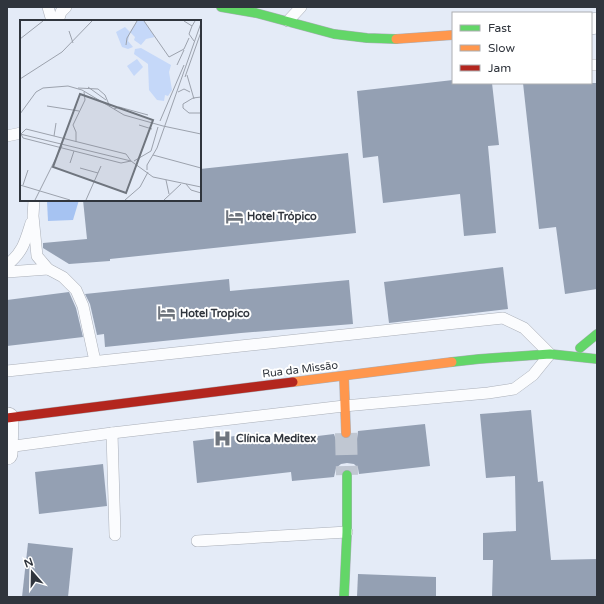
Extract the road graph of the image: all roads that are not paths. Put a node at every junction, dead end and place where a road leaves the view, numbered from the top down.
1 (48, 7) edge
2 (66, 7) edge
3 (221, 7) edge
4 (301, 7) edge
5 (253, 10) edge
6 (52, 20) edge
7 (58, 20) edge
8 (288, 21) junction
9 (452, 35) edge
10 (20, 133) edge
11 (7, 136) edge
12 (34, 201) edge
13 (33, 216) junction
14 (7, 265) edge
15 (48, 268) junction
16 (7, 272) edge
17 (597, 334) edge
18 (597, 343) edge
19 (580, 348) junction
20 (550, 354) junction
21 (597, 359) edge
22 (95, 361) junction
23 (7, 371) edge
24 (344, 376) junction
25 (344, 406) junction
26 (7, 413) edge
27 (346, 433) tunnel mouth
28 (112, 434) junction
29 (7, 450) edge
30 (347, 475) tunnel mouth
31 (348, 532) junction
32 (115, 535) dead end
33 (197, 541) dead end
34 (344, 597) edge

1 - 6 lane
2 - 7 lane
3 - 5 main road
4 - 8 lane
5 - 8 main road
8 - 9 main road
10 - 11 lane
12 - 13 lane
13 - 14 lane
13 - 15 lane
15 - 16 lane
15 - 22 lane
17 - 19 main road
18 - 19 main road
19 - 20 main road
20 - 21 main road, Rua da Missão
20 - 22 lane
20 - 24 main road, Rua da Missão
20 - 25 lane
22 - 23 lane
24 - 25 main road
24 - 26 main road, Rua da Missão
25 - 27 main road
25 - 28 lane
26 - 29 street
28 - 29 lane
28 - 32 lane
30 - 31 main road
31 - 33 lane
31 - 34 main road

